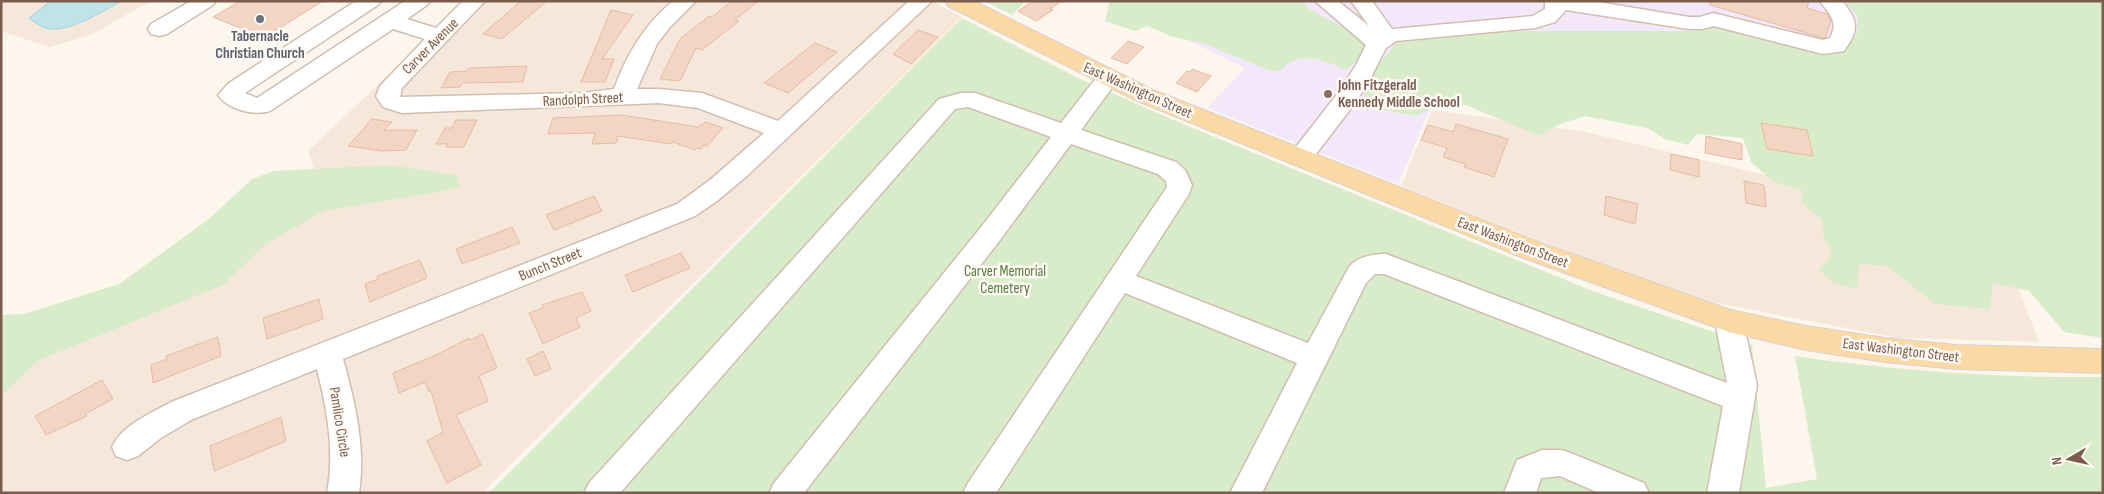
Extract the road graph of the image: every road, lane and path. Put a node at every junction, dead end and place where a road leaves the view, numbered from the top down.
1 (206, 1) edge
2 (371, 1) edge
3 (420, 1) edge
4 (475, 1) edge
5 (686, 1) edge
6 (922, 1) edge
7 (956, 1) edge
8 (1326, 1) edge
9 (1362, 1) edge
10 (1830, 1) edge
11 (1556, 2) edge
12 (1613, 6) edge
13 (391, 21) junction
14 (158, 29) dead end
15 (439, 36) junction
16 (1378, 44) junction
17 (1108, 78) junction
18 (388, 93) joint
19 (623, 96) junction
20 (780, 132) junction
21 (1067, 134) junction
22 (1300, 156) junction
23 (1120, 280) junction
24 (1729, 321) junction
25 (327, 352) junction
26 (1314, 358) junction
27 (2103, 361) edge
28 (1740, 400) junction
29 (127, 447) dead end
30 (343, 493) edge
31 (600, 493) edge
32 (785, 493) edge
33 (979, 493) edge
34 (1246, 493) edge
35 (1520, 493) edge
36 (1633, 493) edge
37 (1723, 493) edge

1 - 14 street
2 - 13 lane
3 - 13 lane
4 - 15 street, Carver Avenue
5 - 19 street
6 - 20 street, Bunch Street
7 - 17 main road, East Washington Street
8 - 16 street
9 - 16 street
10 - 12 street
11 - 12 street
11 - 16 street
13 - 15 street
15 - 18 street, Carver Avenue
16 - 22 street
17 - 21 street
17 - 22 main road, East Washington Street
18 - 19 street, Randolph Street
19 - 20 street, Randolph Street
20 - 25 street, Bunch Street
21 - 23 street
21 - 31 street
21 - 32 street
22 - 24 main road, East Washington Street
23 - 26 street
23 - 33 street
24 - 27 main road, East Washington Street
24 - 28 street
25 - 29 street, Bunch Street
25 - 30 street, Pamlico Circle
26 - 28 street
26 - 34 street
28 - 37 street
35 - 36 street

